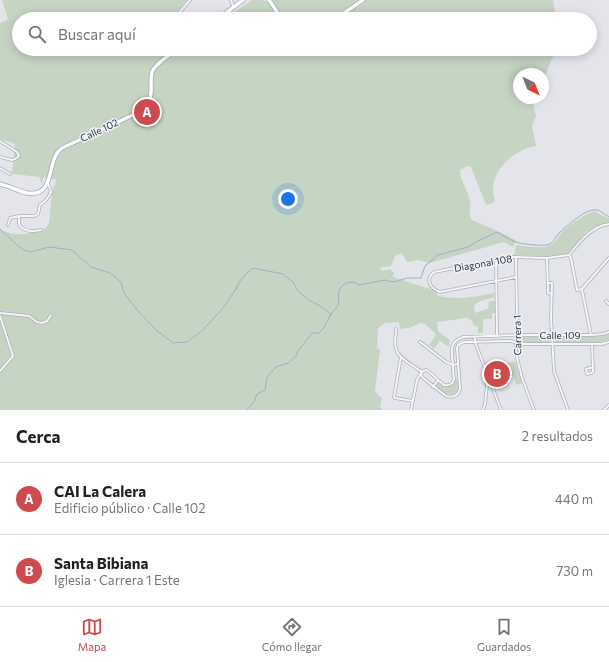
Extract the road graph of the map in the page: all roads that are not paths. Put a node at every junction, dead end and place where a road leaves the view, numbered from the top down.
1 (190, 0) edge
2 (231, 0) edge
3 (243, 0) edge
4 (269, 0) edge
5 (363, 0) edge
6 (234, 7) junction
7 (180, 12) edge
8 (227, 12) edge
9 (277, 12) edge
10 (345, 12) edge
11 (169, 56) edge
12 (166, 58) joint
13 (0, 141) edge
14 (0, 156) edge
15 (0, 168) edge
16 (10, 174) dead end
17 (48, 183) junction
18 (0, 184) edge
19 (19, 216) junction
20 (609, 224) edge
21 (8, 225) dead end
22 (41, 230) dead end
23 (569, 255) junction
24 (516, 257) junction
25 (548, 258) junction
26 (608, 260) edge
27 (496, 261) junction
28 (516, 277) junction
29 (496, 281) junction
30 (582, 289) junction
31 (606, 301) dead end
32 (609, 304) edge
33 (0, 312) edge
34 (51, 315) dead end
35 (0, 316) edge
36 (396, 329) dead end
37 (609, 332) edge
38 (516, 335) junction
39 (552, 335) junction
40 (591, 335) junction
41 (497, 336) junction
42 (475, 337) junction
43 (420, 342) dead end
44 (475, 342) junction
45 (609, 342) edge
46 (516, 343) junction
47 (552, 344) junction
48 (592, 344) junction
49 (401, 357) junction
50 (458, 364) junction
51 (453, 365) junction
52 (593, 367) dead end
53 (0, 371) edge
54 (422, 372) junction
55 (488, 374) junction
56 (460, 378) junction
57 (454, 379) junction
58 (438, 380) junction
59 (433, 386) junction
60 (413, 401) junction
61 (609, 405) edge
62 (411, 410) edge
63 (483, 410) edge
64 (501, 410) edge
65 (534, 410) edge
66 (568, 410) edge
67 (604, 410) edge

1 - 7 street
2 - 6 street
3 - 6 main road
4 - 9 main road
5 - 10 main road
6 - 8 main road
11 - 12 main road
12 - 17 main road, Calle 102
13 - 14 street
15 - 16 street
17 - 18 main road
17 - 19 street
19 - 21 street
19 - 22 street
20 - 23 street
23 - 25 street, Diagonal 108
23 - 30 street
24 - 25 street, Diagonal 108
24 - 27 street, Diagonal 108
24 - 28 street, Carrera 1
25 - 39 street
26 - 30 street
27 - 29 street
27 - 29 street, Diagonal 108
28 - 29 street
28 - 38 street, Carrera 1
29 - 41 street
30 - 40 street
31 - 32 street
33 - 34 street
35 - 53 street
36 - 49 street
37 - 40 street, Calle 109
38 - 39 street, Calle 109
38 - 41 street, Calle 109
38 - 46 street, Carrera 1
39 - 40 street, Calle 109
39 - 47 street
41 - 42 street, Calle 109
42 - 44 street
42 - 51 street, Calle 109
43 - 51 street
44 - 46 street, Calle 109
44 - 50 street, Calle 109
44 - 55 street
45 - 48 street, Calle 109
46 - 47 street, Calle 109
46 - 65 street, Carrera 1
47 - 48 street, Calle 109
47 - 66 street
48 - 52 street
49 - 54 street
49 - 60 street
50 - 51 street
50 - 56 street, Calle 109
51 - 57 street, Calle 109
54 - 58 street
54 - 59 street
54 - 60 street
55 - 63 street
55 - 64 street
56 - 57 street
56 - 59 street, Calle 109
57 - 58 street
58 - 59 street
60 - 62 street
61 - 67 street

